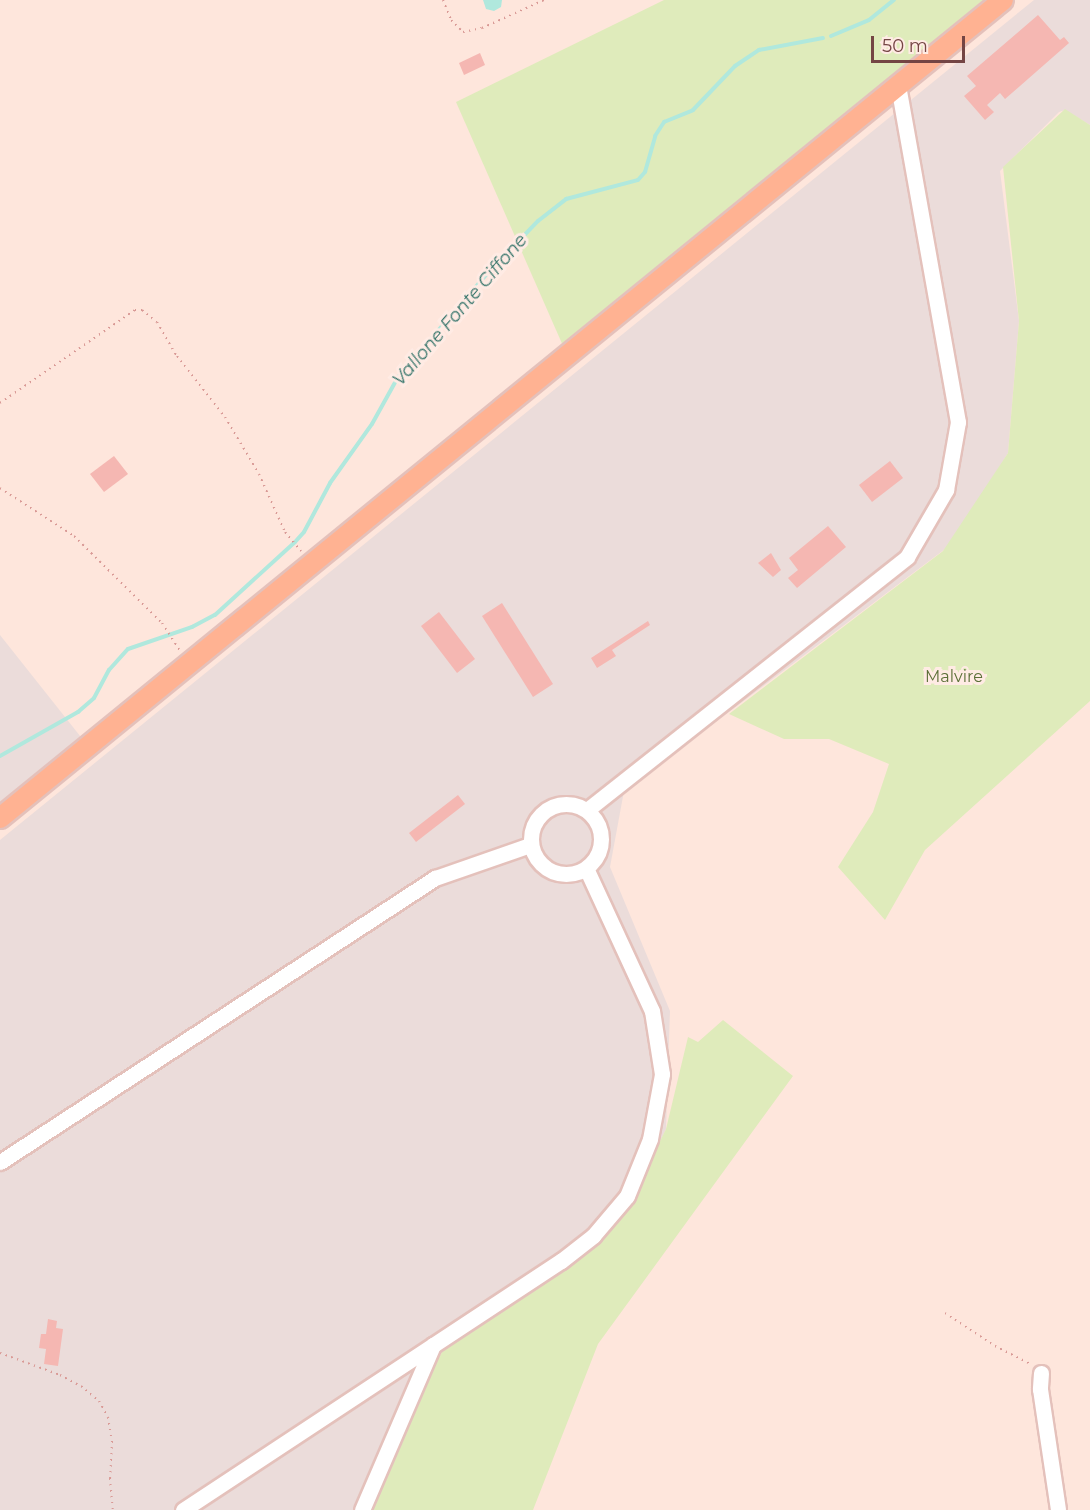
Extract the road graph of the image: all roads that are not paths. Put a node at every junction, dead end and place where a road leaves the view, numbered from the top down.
1 (1003, 0) edge
2 (898, 86) junction
3 (587, 810) junction
4 (0, 818) edge
5 (530, 845) junction
6 (586, 868) junction
7 (0, 1162) edge
8 (434, 1345) junction
9 (1041, 1373) road end
10 (183, 1510) edge
11 (362, 1510) edge
12 (1058, 1510) edge

1 - 2 main road
2 - 3 street
2 - 4 main road
3 - 5 street
3 - 6 street
5 - 6 street
5 - 7 street
6 - 8 street
8 - 10 street
8 - 11 street
9 - 12 street

